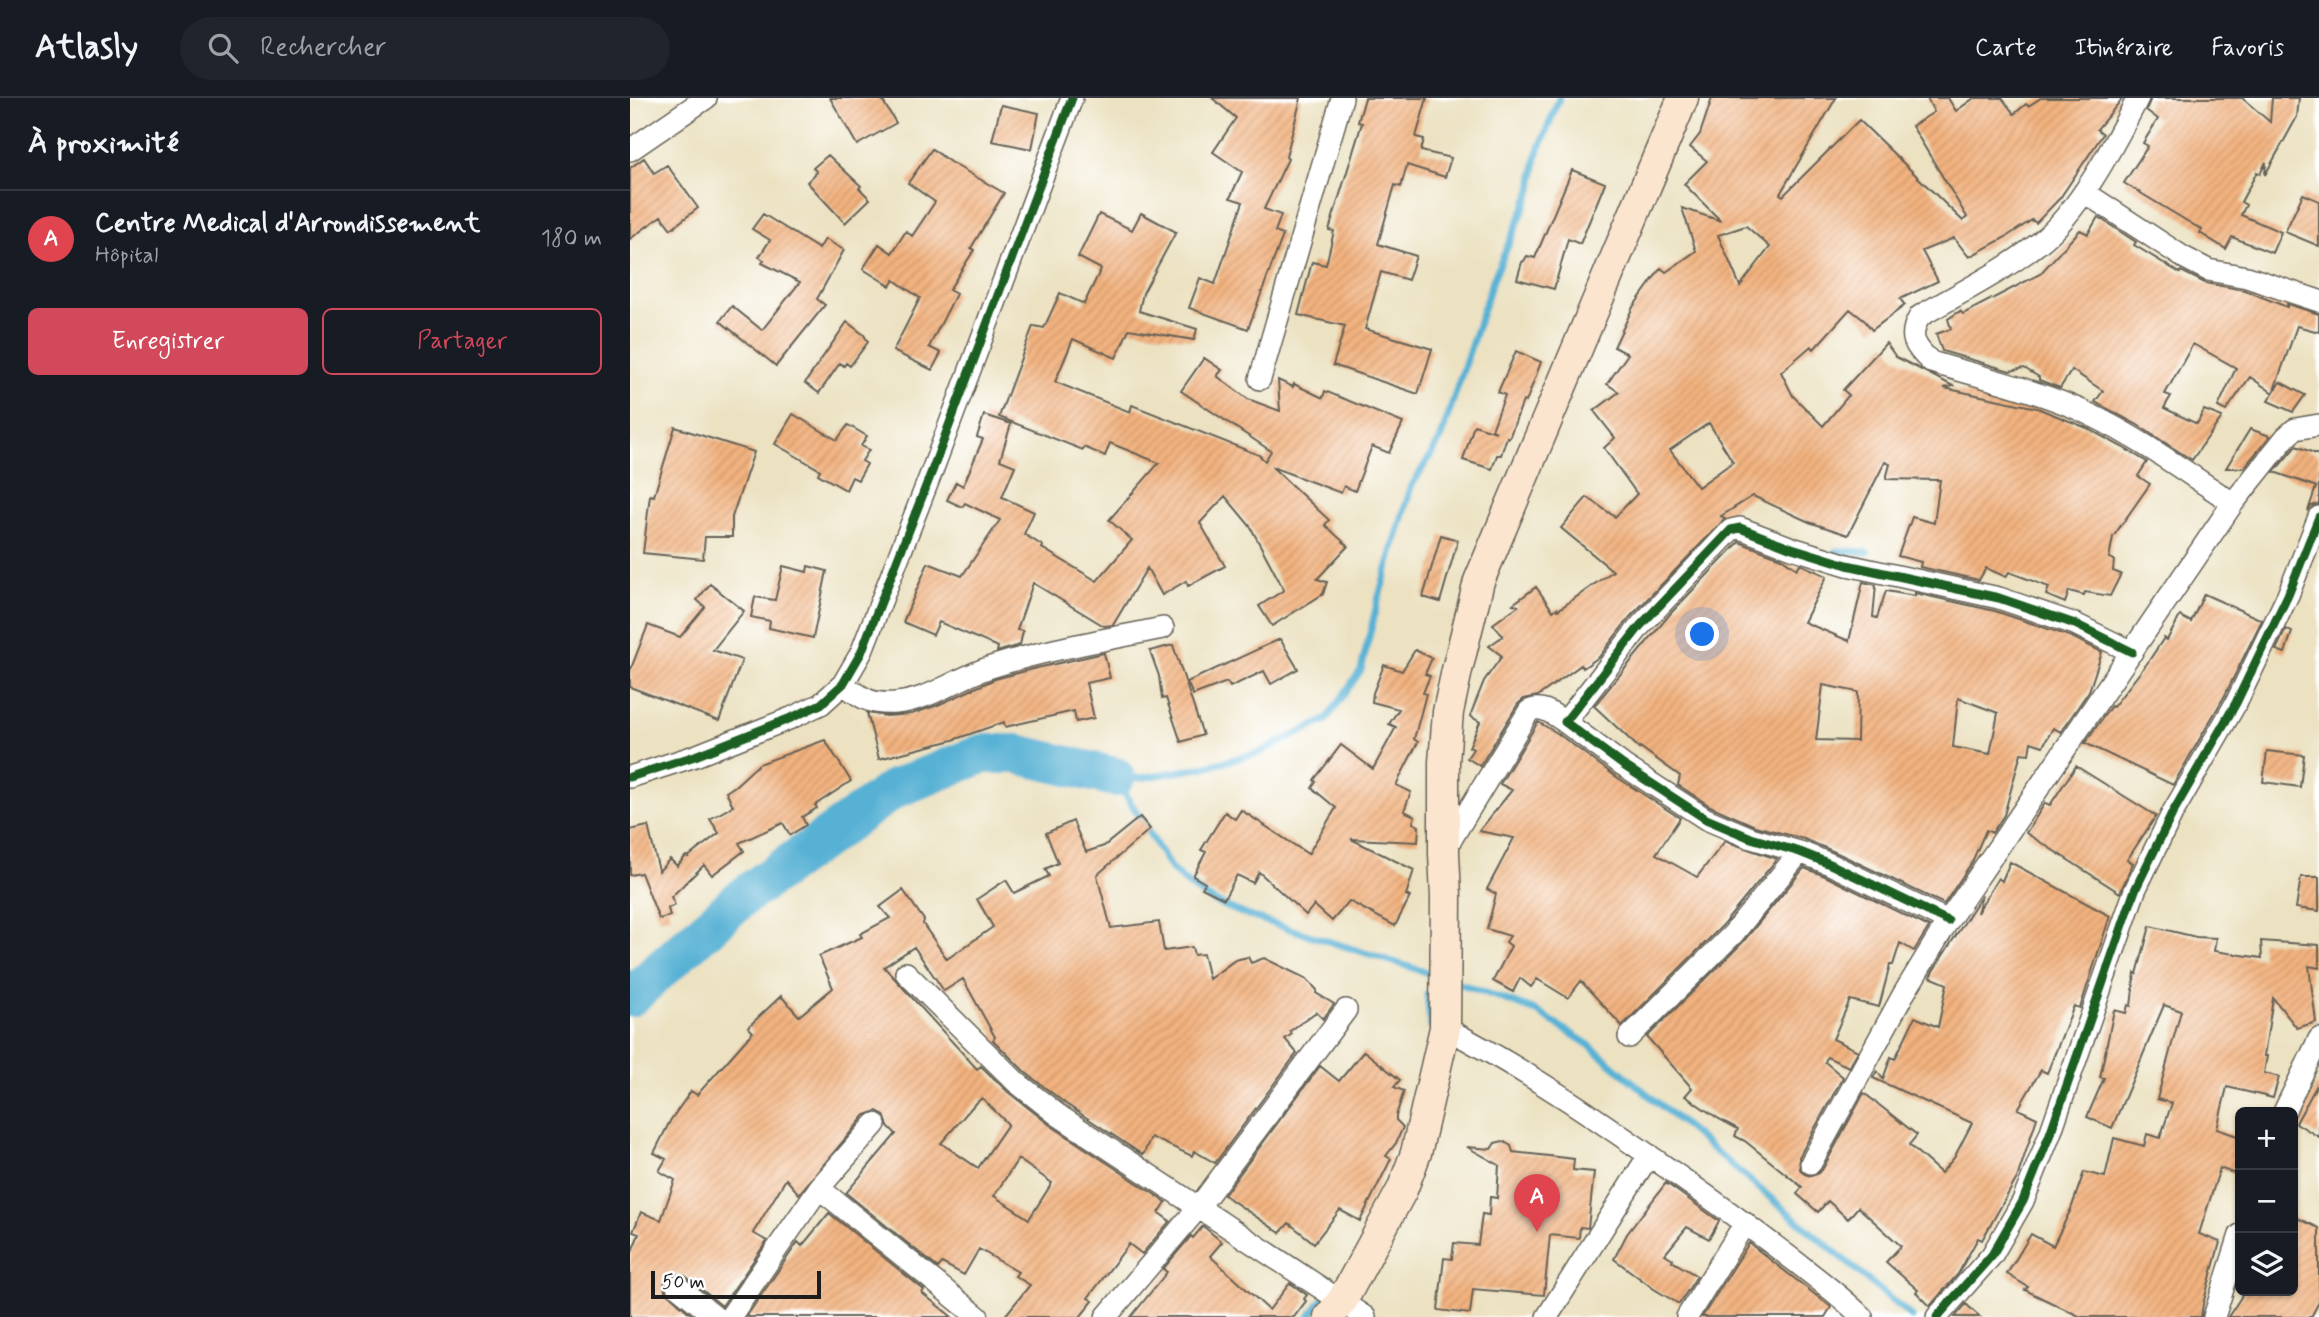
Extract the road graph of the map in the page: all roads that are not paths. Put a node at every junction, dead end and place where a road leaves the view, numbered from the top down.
1 (706, 98) edge
2 (1072, 98) edge
3 (1342, 98) edge
4 (1683, 98) edge
5 (2138, 98) edge
6 (630, 150) edge
7 (2084, 191) junction
8 (2319, 300) edge
9 (1260, 379) dead end
10 (2319, 425) edge
11 (2233, 503) junction
12 (2319, 517) edge
13 (1163, 628) dead end
14 (2132, 652) junction
15 (843, 684) junction
16 (1565, 722) junction
17 (630, 776) edge
18 (1800, 852) junction
19 (1444, 853) junction
20 (1948, 921) junction
21 (905, 973) dead end
22 (1346, 1010) dead end
23 (1445, 1018) junction
24 (1629, 1037) dead end
25 (2317, 1051) edge
26 (2287, 1107) edge
27 (875, 1124) dead end
28 (1649, 1155) junction
29 (1811, 1163) dead end
30 (819, 1188) junction
31 (1198, 1208) junction
32 (1745, 1223) junction
33 (2235, 1251) edge
34 (677, 1286) dead end
35 (1840, 1309) edge
36 (1346, 1312) edge
37 (715, 1317) edge
38 (730, 1317) edge
39 (978, 1317) edge
40 (1106, 1317) edge
41 (1547, 1317) edge
42 (1687, 1317) edge
43 (1862, 1317) edge
44 (1937, 1317) edge
45 (2214, 1317) edge

1 - 6 street
2 - 15 street
3 - 9 street
4 - 19 main road
5 - 7 street
7 - 8 street
7 - 11 street
10 - 11 street
11 - 14 street
12 - 44 street
13 - 15 street
14 - 16 street
14 - 20 street
15 - 17 street
16 - 18 street
16 - 19 street
18 - 20 street
18 - 24 street
19 - 23 main road
20 - 29 street
21 - 31 street
22 - 31 street
23 - 28 street
23 - 36 main road
25 - 26 street
27 - 30 street
28 - 32 street
28 - 41 street
30 - 38 street
30 - 39 street
31 - 36 street
31 - 40 street
32 - 35 street
32 - 42 street
33 - 45 street
34 - 37 street
35 - 43 street

